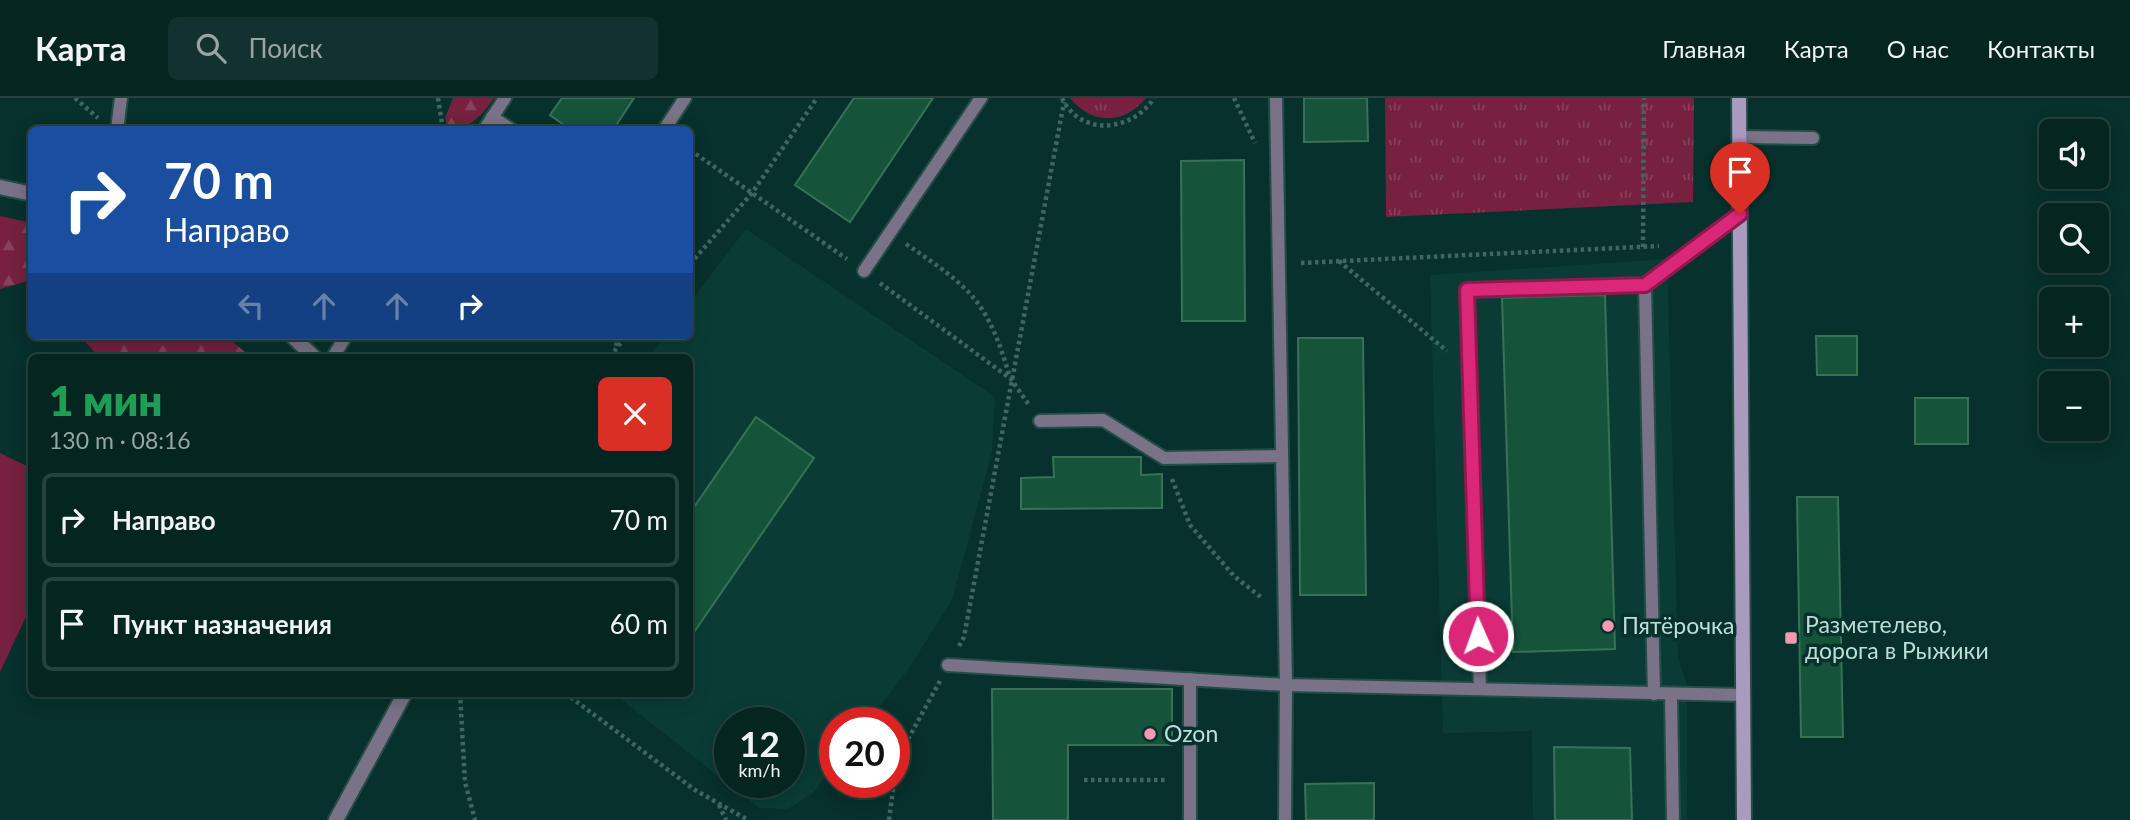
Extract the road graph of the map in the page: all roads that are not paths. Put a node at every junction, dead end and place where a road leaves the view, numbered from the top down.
1 (121, 98) edge
2 (505, 98) edge
3 (685, 98) edge
4 (981, 98) edge
5 (1276, 98) edge
6 (1739, 98) edge
7 (492, 117) junction
8 (118, 126) edge
9 (486, 126) edge
10 (506, 126) edge
11 (667, 126) edge
12 (1739, 138) junction
13 (1813, 138) dead end
14 (0, 187) edge
15 (28, 193) edge
16 (1740, 214) junction
17 (864, 271) dead end
18 (1645, 285) junction
19 (296, 340) edge
20 (311, 354) edge
21 (1040, 421) dead end
22 (1282, 456) junction
23 (948, 665) road end
24 (1190, 679) junction
25 (1286, 685) junction
26 (1480, 689) junction
27 (1654, 694) junction
28 (1671, 695) junction
29 (1744, 695) junction
30 (403, 697) edge
31 (336, 820) edge
32 (1190, 820) edge
33 (1285, 820) edge
34 (1673, 820) edge
35 (1744, 820) edge

1 - 8 lane
2 - 7 lane
3 - 11 lane
4 - 17 lane
5 - 22 lane
6 - 12 main road
7 - 9 lane
7 - 10 lane
12 - 13 lane
12 - 16 main road
14 - 15 street
16 - 18 lane
16 - 29 main road
18 - 26 lane
18 - 27 lane
19 - 20 street
21 - 22 lane
22 - 25 lane
23 - 24 lane
24 - 25 lane
24 - 32 lane
25 - 26 lane
25 - 33 lane
26 - 27 lane
27 - 28 lane
28 - 29 lane
28 - 34 lane
29 - 35 main road
30 - 31 street

